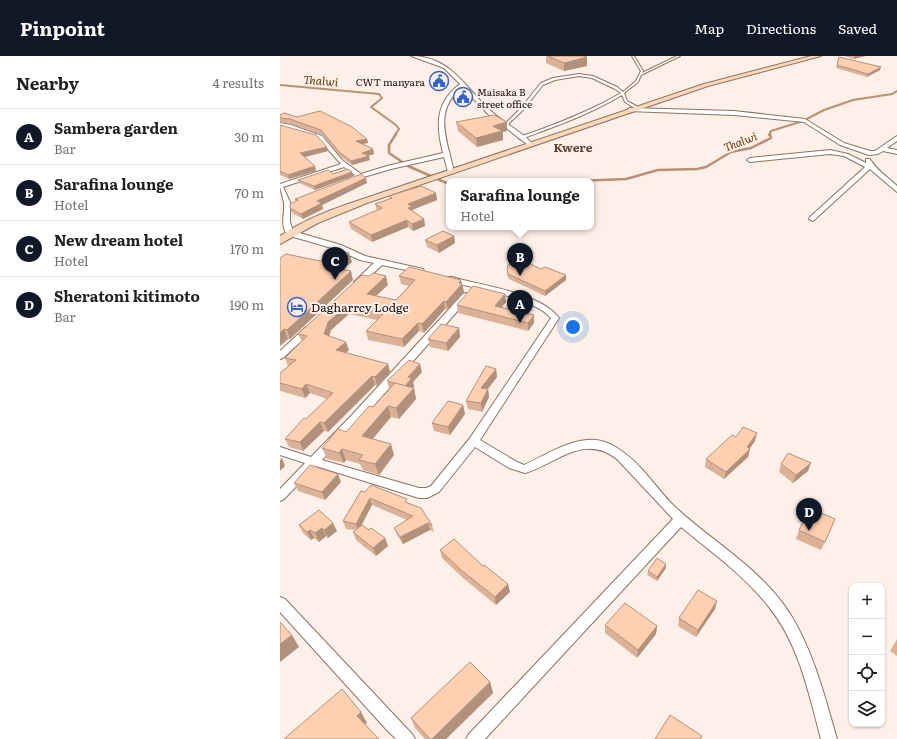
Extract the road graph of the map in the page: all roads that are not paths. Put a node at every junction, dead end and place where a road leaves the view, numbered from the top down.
1 (415, 56) edge
2 (633, 56) edge
3 (679, 56) edge
4 (818, 56) edge
5 (642, 74) junction
6 (462, 85) junction
7 (622, 93) junction
8 (633, 109) junction
9 (280, 125) edge
10 (505, 125) junction
11 (520, 138) junction
12 (897, 138) edge
13 (530, 144) junction
14 (881, 149) junction
15 (897, 152) edge
16 (864, 153) junction
17 (446, 154) junction
18 (750, 160) dead end
19 (345, 165) junction
20 (869, 166) junction
21 (451, 172) junction
22 (360, 176) junction
23 (897, 176) edge
24 (886, 178) junction
25 (340, 183) edge
26 (280, 187) edge
27 (897, 190) edge
28 (287, 206) edge
29 (813, 219) dead end
30 (290, 233) junction
31 (280, 241) edge
32 (380, 262) junction
33 (426, 273) edge
34 (440, 277) edge
35 (474, 287) junction
36 (352, 288) edge
37 (313, 325) edge
38 (280, 356) edge
39 (474, 441) junction
40 (280, 451) edge
41 (315, 462) junction
42 (280, 496) edge
43 (681, 519) junction
44 (280, 603) edge
45 (407, 739) edge
46 (474, 739) edge
47 (829, 739) edge

1 - 6 street
2 - 5 lane
3 - 5 lane
4 - 8 street
5 - 7 lane
6 - 10 street
6 - 17 street
7 - 8 lane
7 - 10 lane
7 - 11 lane
8 - 13 street
8 - 16 street
9 - 19 street
10 - 11 street
11 - 13 street
12 - 14 street
13 - 21 street
14 - 15 street
14 - 16 street
16 - 20 street
17 - 21 street
17 - 22 street
18 - 20 street
19 - 22 street
19 - 26 street
20 - 24 street
20 - 29 street
21 - 30 street
22 - 25 street
23 - 24 street
24 - 27 street
26 - 28 street
28 - 30 street
30 - 31 street
30 - 32 street
32 - 33 street
32 - 36 street
34 - 35 street
35 - 39 street
35 - 41 street
37 - 38 street
39 - 41 street
39 - 43 street
40 - 41 street
41 - 42 street
43 - 46 street
43 - 47 street
44 - 45 street

